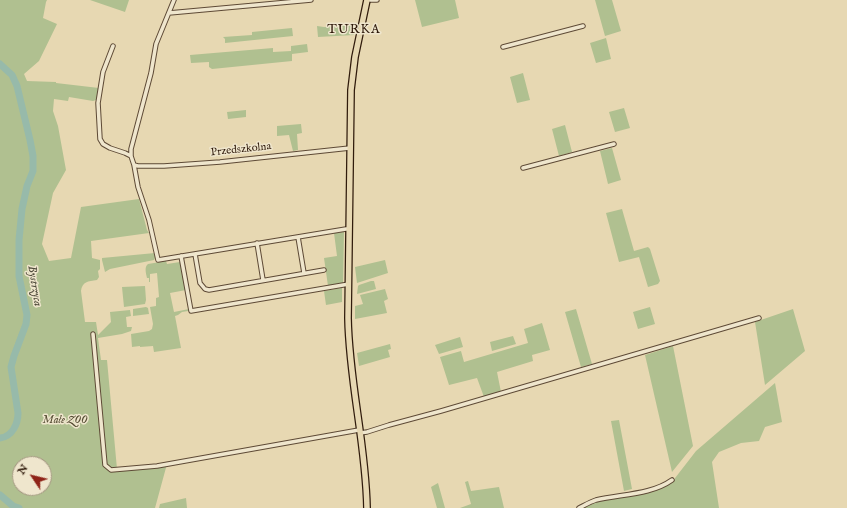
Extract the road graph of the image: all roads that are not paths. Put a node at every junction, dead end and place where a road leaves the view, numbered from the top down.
1 (174, 0) edge
2 (311, 0) edge
3 (369, 0) edge
4 (377, 0) edge
5 (169, 13) junction
6 (583, 26) dead end
7 (113, 46) dead end
8 (504, 47) dead end
9 (614, 144) dead end
10 (350, 148) junction
11 (131, 156) junction
12 (134, 165) junction
13 (523, 168) dead end
14 (349, 229) junction
15 (298, 237) junction
16 (257, 243) junction
17 (195, 254) junction
18 (181, 256) junction
19 (324, 270) dead end
20 (304, 273) junction
21 (263, 280) junction
22 (349, 284) junction
23 (758, 318) dead end
24 (93, 334) dead end
25 (360, 432) junction
26 (672, 480) dead end
27 (367, 508) edge
28 (579, 508) edge

1 - 5 street
2 - 5 street
3 - 4 street
3 - 10 main road
5 - 11 street
6 - 8 street
7 - 11 street
9 - 13 street
10 - 12 street, Przedszkolna
10 - 14 main road
11 - 12 street
12 - 18 street
14 - 15 street
14 - 22 main road
15 - 16 street
15 - 20 street
16 - 17 street
16 - 21 street
17 - 18 street
17 - 21 street
18 - 22 street
19 - 20 street
20 - 21 street
22 - 25 main road
23 - 25 street
24 - 25 street
25 - 27 main road
26 - 28 street

